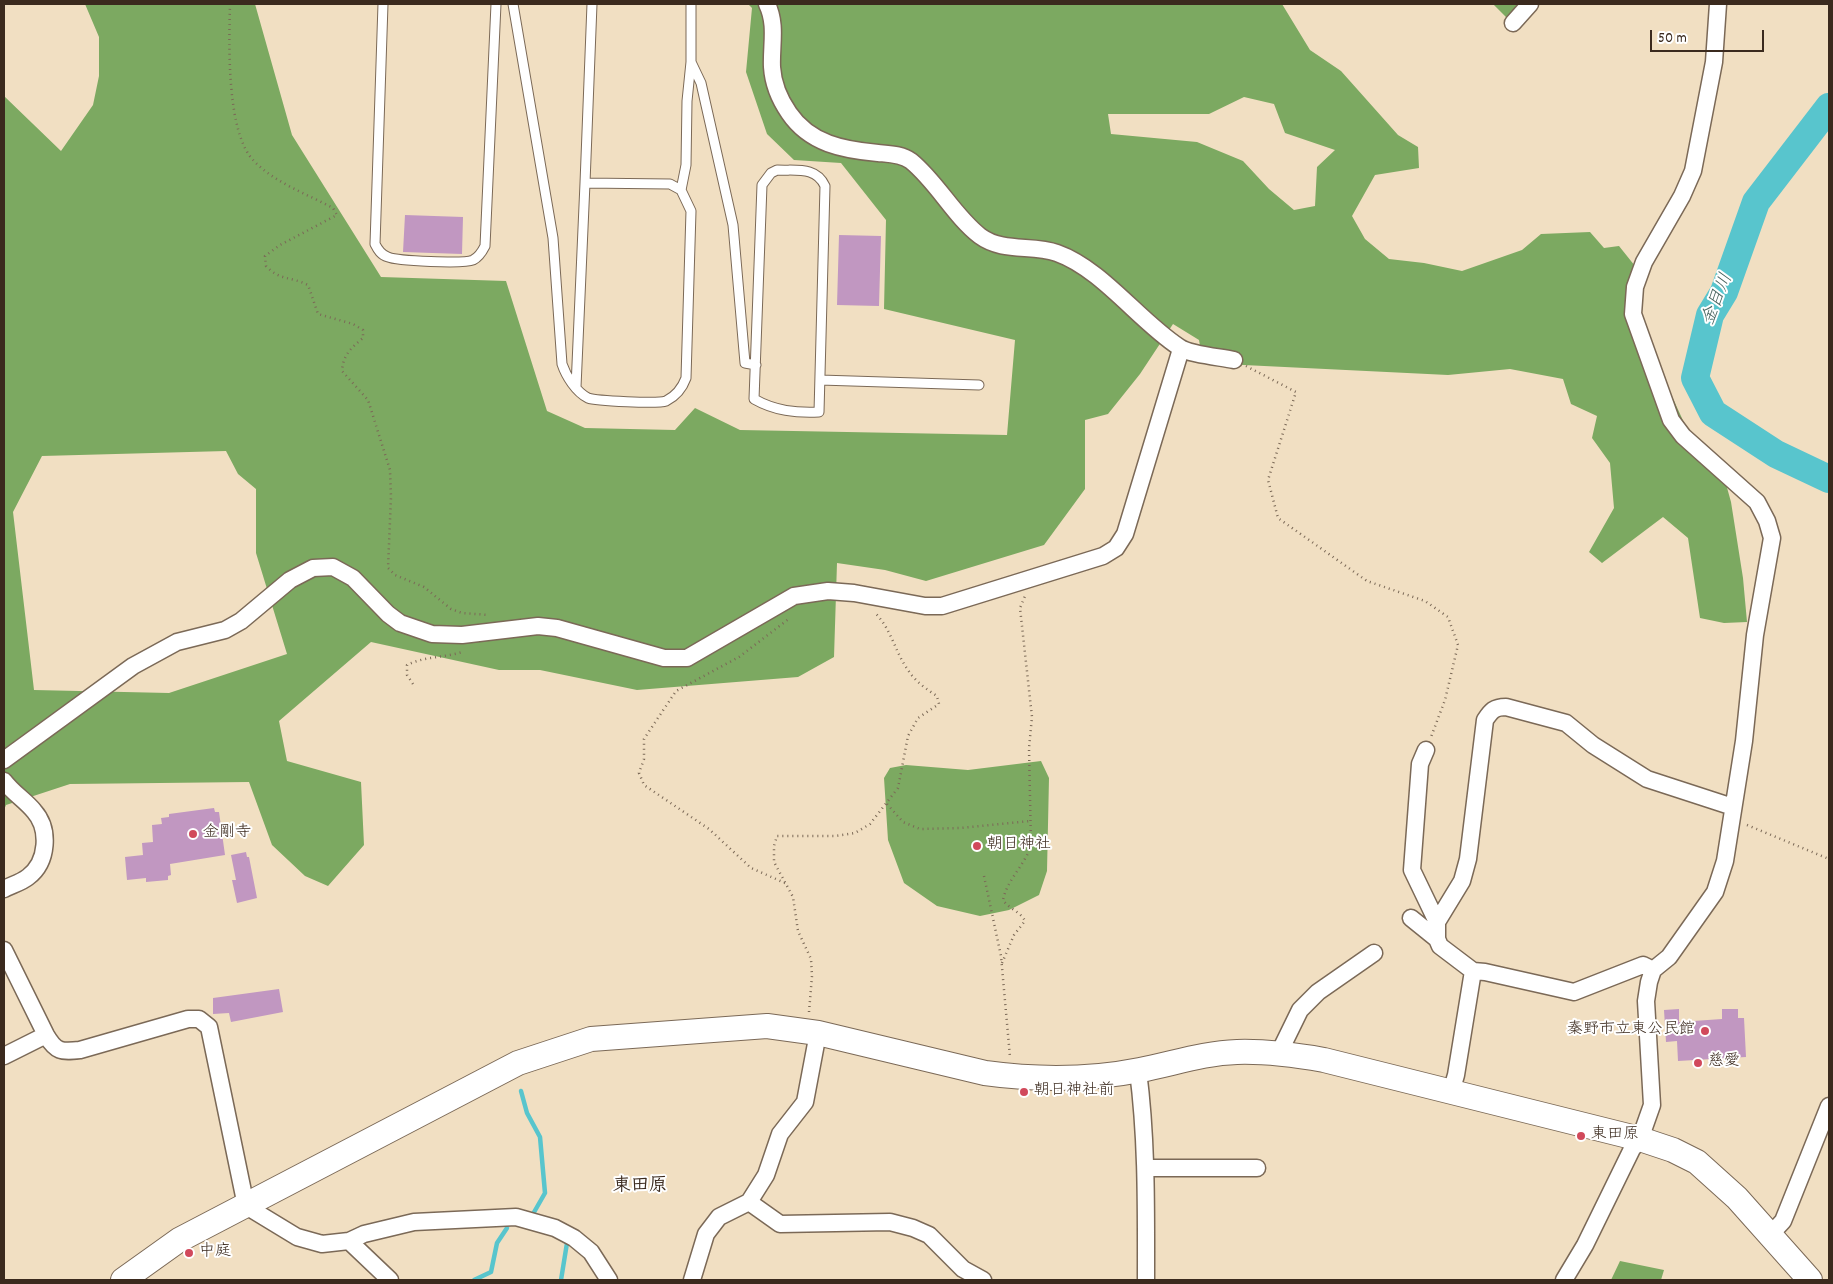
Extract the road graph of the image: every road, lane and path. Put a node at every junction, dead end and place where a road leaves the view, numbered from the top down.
1 (230, 4) edge
2 (383, 4) edge
3 (496, 4) edge
4 (513, 4) edge
5 (592, 4) edge
6 (691, 4) edge
7 (767, 4) edge
8 (1530, 4) edge
9 (1718, 4) edge
10 (1513, 23) dead end
11 (691, 62) junction
12 (585, 183) junction
13 (682, 190) junction
14 (1181, 349) junction
15 (1234, 360) joint
16 (756, 364) junction
17 (820, 380) junction
18 (979, 385) dead end
19 (576, 387) junction
20 (1039, 576) junction
21 (854, 592) junction
22 (792, 617) dead end
23 (506, 629) junction
24 (466, 651) dead end
25 (413, 684) dead end
26 (1426, 750) joint
27 (4, 760) edge
28 (4, 781) edge
29 (887, 804) junction
30 (1732, 813) junction
31 (1030, 821) junction
32 (1829, 859) edge
33 (984, 876) dead end
34 (785, 883) junction
35 (4, 889) edge
36 (1411, 918) dead end
37 (1437, 931) junction
38 (4, 950) edge
39 (1374, 953) dead end
40 (1002, 963) junction
41 (1653, 970) junction
42 (1473, 971) junction
43 (813, 1032) junction
44 (46, 1035) junction
45 (1279, 1053) junction
46 (4, 1056) edge
47 (1138, 1071) junction
48 (1012, 1077) junction
49 (1451, 1092) junction
50 (1829, 1106) edge
51 (1640, 1138) junction
52 (1146, 1168) junction
53 (1257, 1168) dead end
54 (749, 1202) junction
55 (246, 1206) junction
56 (1770, 1235) junction
57 (349, 1241) junction
58 (123, 1280) edge
59 (390, 1280) edge
60 (609, 1280) edge
61 (692, 1280) edge
62 (983, 1280) edge
63 (1146, 1280) edge
64 (1564, 1280) edge
65 (1810, 1280) edge

1 - 23 path
2 - 3 lane
4 - 19 lane
5 - 12 lane
6 - 11 lane
7 - 14 street
8 - 10 street
9 - 30 street
11 - 13 lane
11 - 16 lane
12 - 13 lane
12 - 19 lane
13 - 19 lane
14 - 15 street
14 - 20 street
15 - 26 path
16 - 17 lane
16 - 17 lane
17 - 18 lane
20 - 21 street
20 - 31 path
21 - 23 street
21 - 29 path
22 - 34 path
23 - 27 street
24 - 25 path
26 - 37 street
28 - 35 street
29 - 31 path
29 - 34 path
30 - 32 path
30 - 37 street
30 - 41 street
31 - 40 path
33 - 40 path
34 - 43 path
36 - 37 street
37 - 42 street
38 - 44 street
39 - 45 street
40 - 48 path
41 - 42 street
41 - 51 street
42 - 49 street
43 - 48 street
43 - 54 street
43 - 55 street
44 - 46 street
44 - 55 street
45 - 47 street
45 - 49 street
47 - 48 street
47 - 52 street
49 - 51 street
50 - 56 street
51 - 56 street
51 - 64 street
52 - 53 street
52 - 63 street
54 - 61 street
54 - 62 street
55 - 57 street
55 - 58 street
56 - 65 street
57 - 59 street
57 - 60 street

